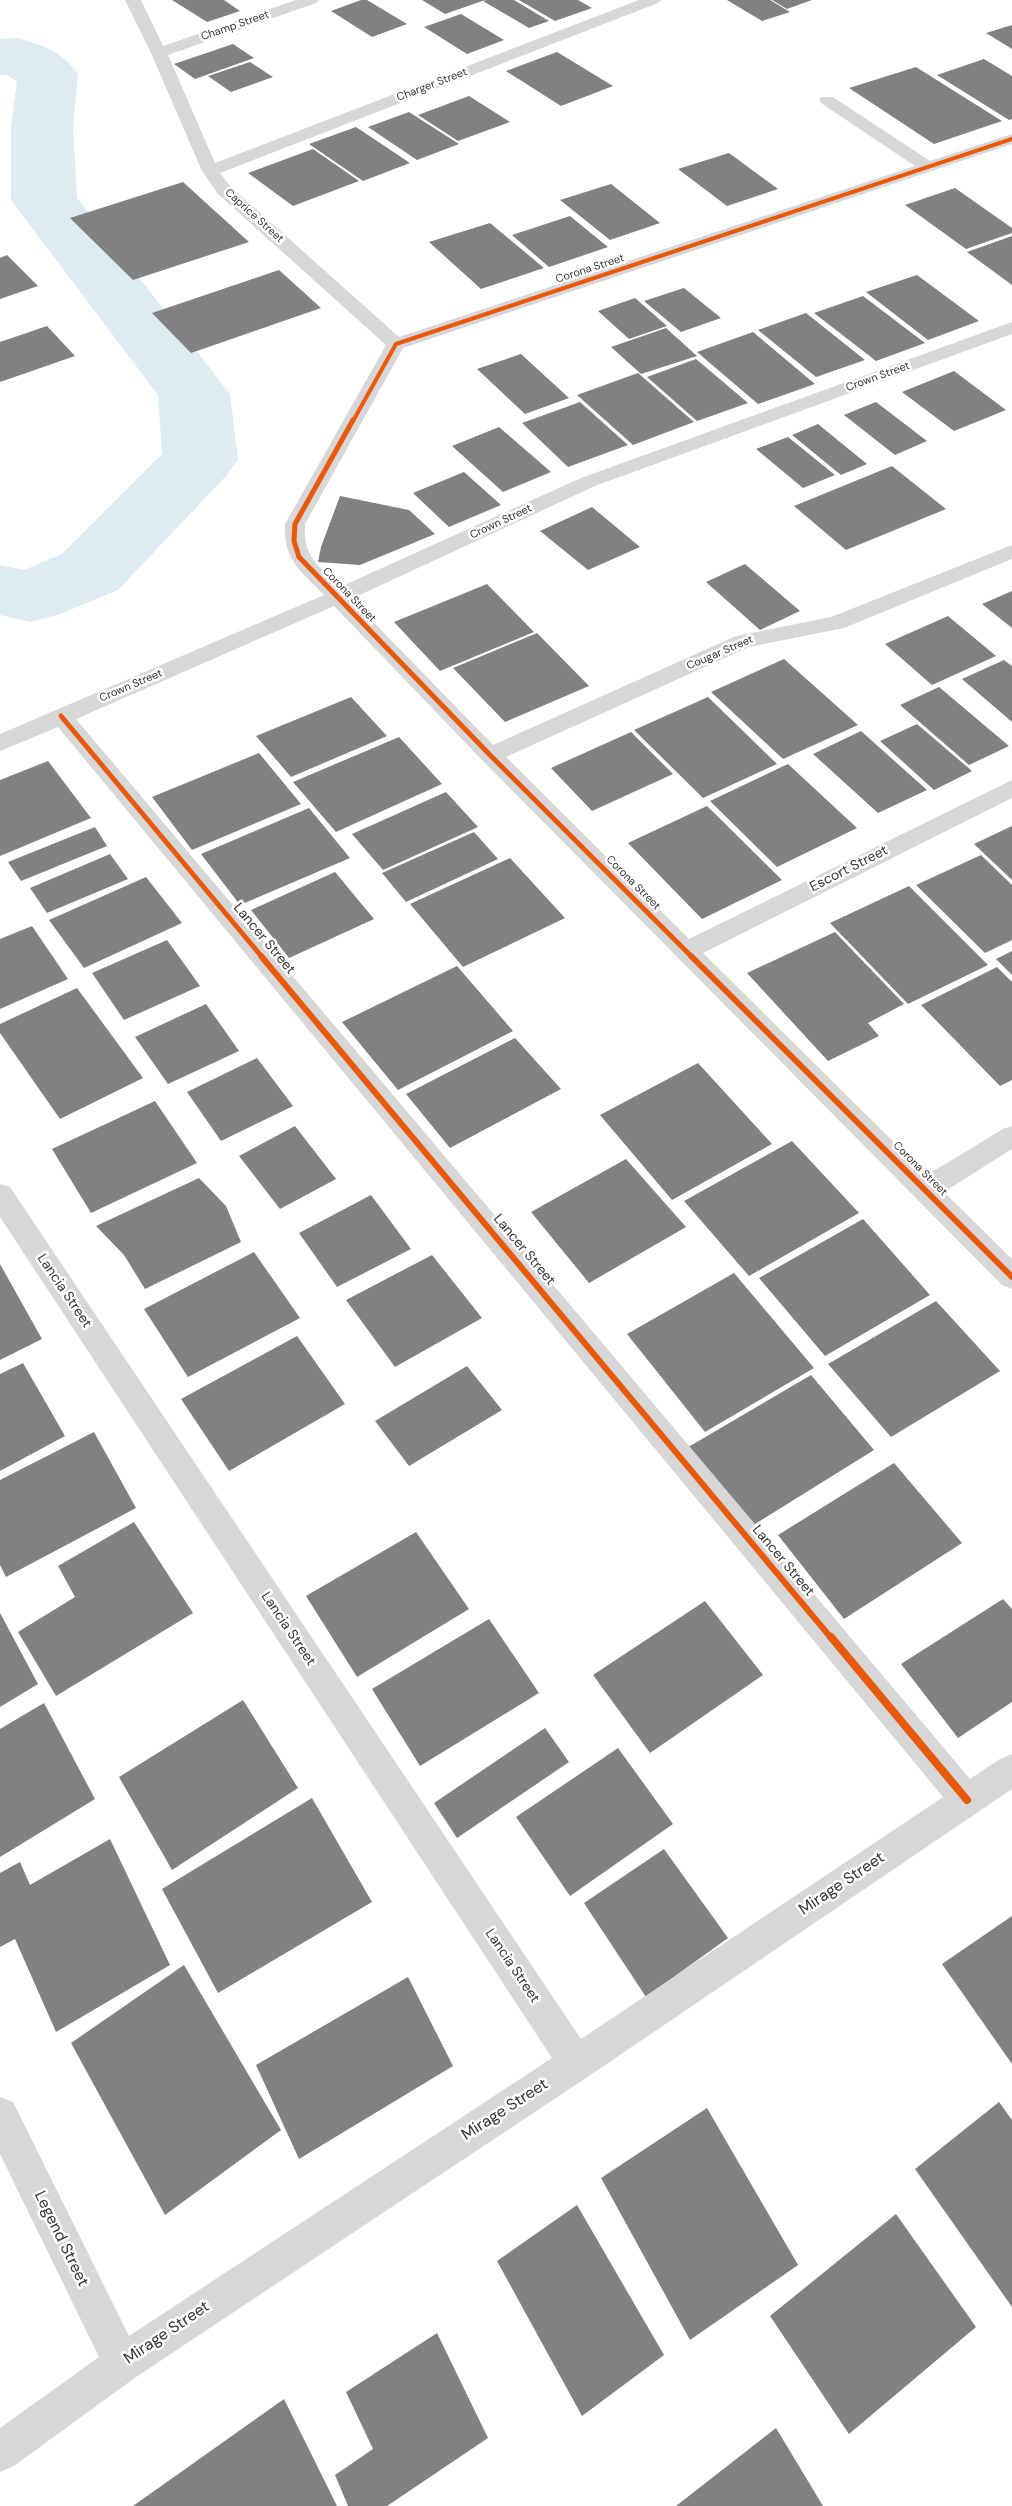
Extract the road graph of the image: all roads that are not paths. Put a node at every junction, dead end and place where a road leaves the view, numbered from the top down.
1 (133, 0) edge
2 (311, 0) edge
3 (653, 0) edge
4 (159, 53) junction
5 (827, 100) dead end
6 (1012, 139) edge
7 (928, 167) junction
8 (210, 171) junction
9 (1012, 328) edge
10 (396, 344) junction
11 (1012, 551) edge
12 (337, 597) junction
13 (61, 716) junction
14 (0, 743) edge
15 (490, 756) junction
16 (1012, 788) edge
17 (686, 951) junction
18 (1012, 1136) edge
19 (926, 1189) junction
20 (0, 1195) edge
21 (1012, 1277) edge
22 (1012, 1770) edge
23 (967, 1800) junction
24 (576, 2063) junction
25 (0, 2115) edge
26 (122, 2363) junction
27 (0, 2452) edge

1 - 4 street, Caprice Street
2 - 4 street, Champ Street
3 - 8 street, Charger Street
4 - 8 street, Caprice Street
5 - 7 street
6 - 7 street, Corona Street
7 - 10 street, Corona Street
8 - 10 street, Caprice Street
9 - 12 street, Crown Street
10 - 12 street, Corona Street
11 - 15 street, Cougar Street
12 - 13 street, Crown Street
12 - 15 street, Corona Street
13 - 14 street, Crown Street
13 - 23 street, Lancer Street
15 - 17 street, Corona Street
16 - 17 street, Escort Street
17 - 19 street, Corona Street
18 - 19 street
19 - 21 street, Corona Street
20 - 24 street, Lancia Street
22 - 23 street, Mirage Street
23 - 24 street, Mirage Street
24 - 26 street, Mirage Street
25 - 26 street, Legend Street
26 - 27 street, Mirage Street

